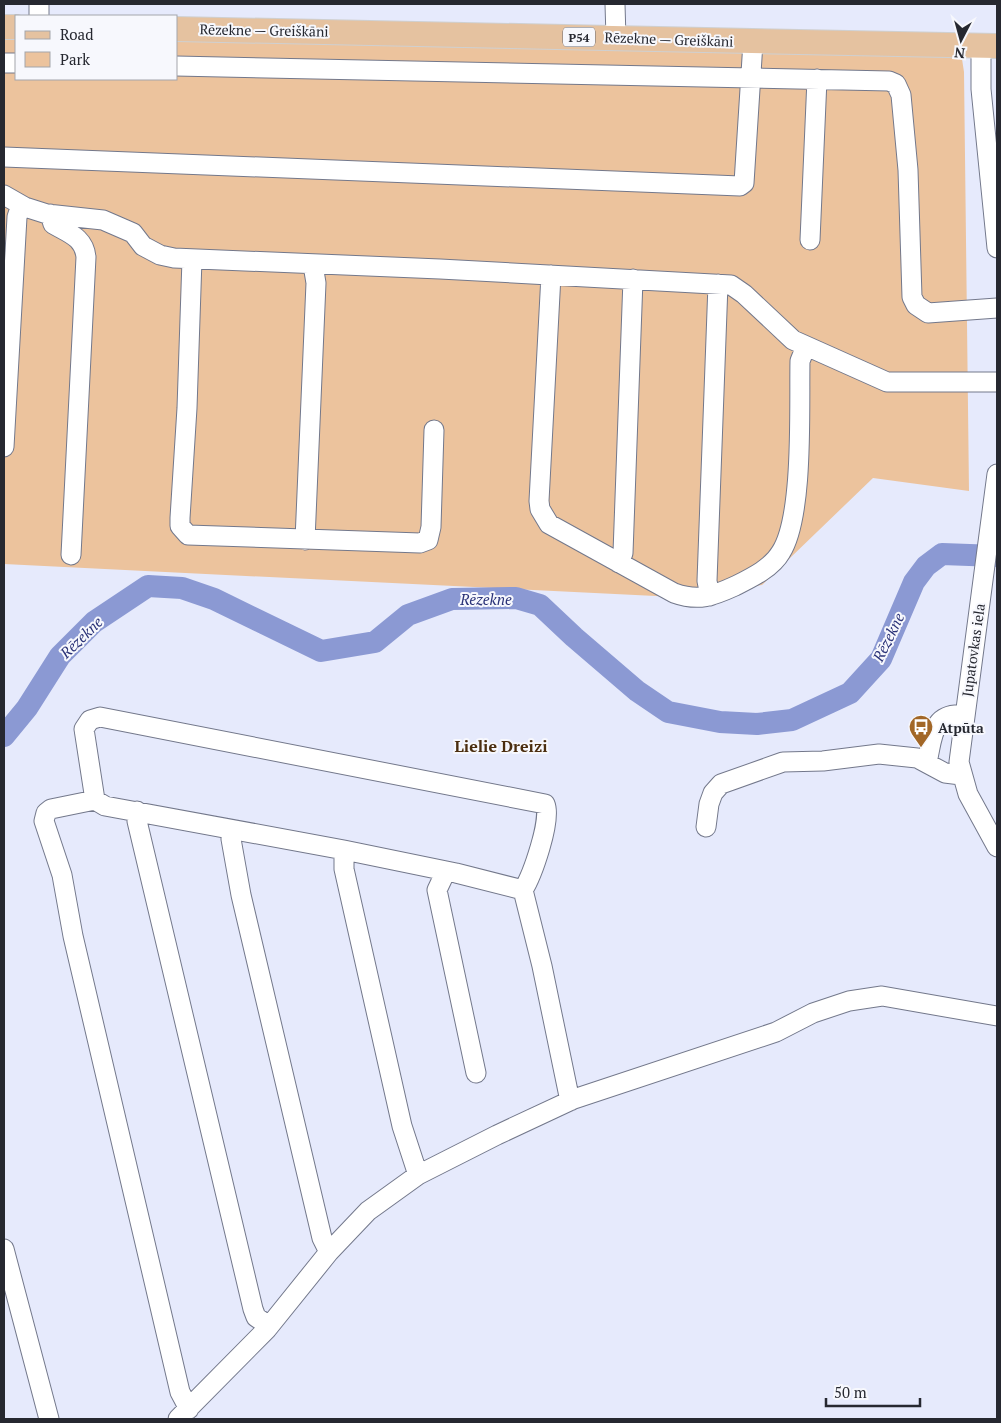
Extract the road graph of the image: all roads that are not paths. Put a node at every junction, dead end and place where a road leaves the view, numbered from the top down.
1 (615, 4) edge
2 (178, 29) edge
3 (616, 38) junction
4 (753, 42) junction
5 (989, 46) edge
6 (178, 66) edge
7 (750, 78) junction
8 (817, 79) junction
9 (4, 157) edge
10 (4, 195) edge
11 (21, 205) junction
12 (50, 214) junction
13 (810, 240) dead end
14 (997, 248) edge
15 (192, 258) junction
16 (313, 265) junction
17 (551, 275) junction
18 (634, 279) junction
19 (718, 284) junction
20 (997, 308) edge
21 (806, 346) junction
22 (997, 382) edge
23 (434, 430) dead end
24 (4, 448) edge
25 (997, 474) edge
26 (305, 540) junction
27 (71, 555) dead end
28 (620, 563) junction
29 (710, 596) junction
30 (964, 715) junction
31 (927, 762) junction
32 (961, 776) junction
33 (96, 800) junction
34 (137, 811) junction
35 (706, 826) dead end
36 (232, 830) junction
37 (997, 848) edge
38 (344, 850) junction
39 (446, 871) junction
40 (523, 890) junction
41 (997, 1016) edge
42 (476, 1073) dead end
43 (570, 1101) junction
44 (418, 1174) junction
45 (4, 1249) edge
46 (329, 1252) junction
47 (269, 1326) junction
48 (184, 1414) edge
49 (49, 1419) edge

1 - 3 street
2 - 3 main road, Rēzekne — Greiškāni / P54
3 - 4 main road, Rēzekne — Greiškāni / P54
4 - 5 main road, Rēzekne — Greiškāni / P54
4 - 7 street
5 - 14 street
6 - 7 street
7 - 8 street
7 - 9 street
8 - 13 street
8 - 20 street
10 - 11 street
11 - 12 street
11 - 24 street
12 - 15 street
12 - 27 street
15 - 16 street
15 - 26 street
16 - 17 street
16 - 26 street
17 - 18 street
17 - 28 street
18 - 19 street
18 - 28 street
19 - 21 street
19 - 29 street
21 - 22 street
21 - 29 street
23 - 26 street
25 - 30 street, Jupatovkas iela
28 - 29 street
30 - 31 street
30 - 32 street, Jupatovkas iela
31 - 32 street
31 - 35 street
32 - 37 street, Jupatovkas iela
33 - 34 street
33 - 40 street
33 - 48 street
34 - 36 street
34 - 47 street
36 - 38 street
36 - 46 street
38 - 39 street
38 - 44 street
39 - 40 street
39 - 42 street
40 - 43 street
41 - 43 street
43 - 44 street
44 - 46 street
45 - 49 street
46 - 47 street
47 - 48 street

